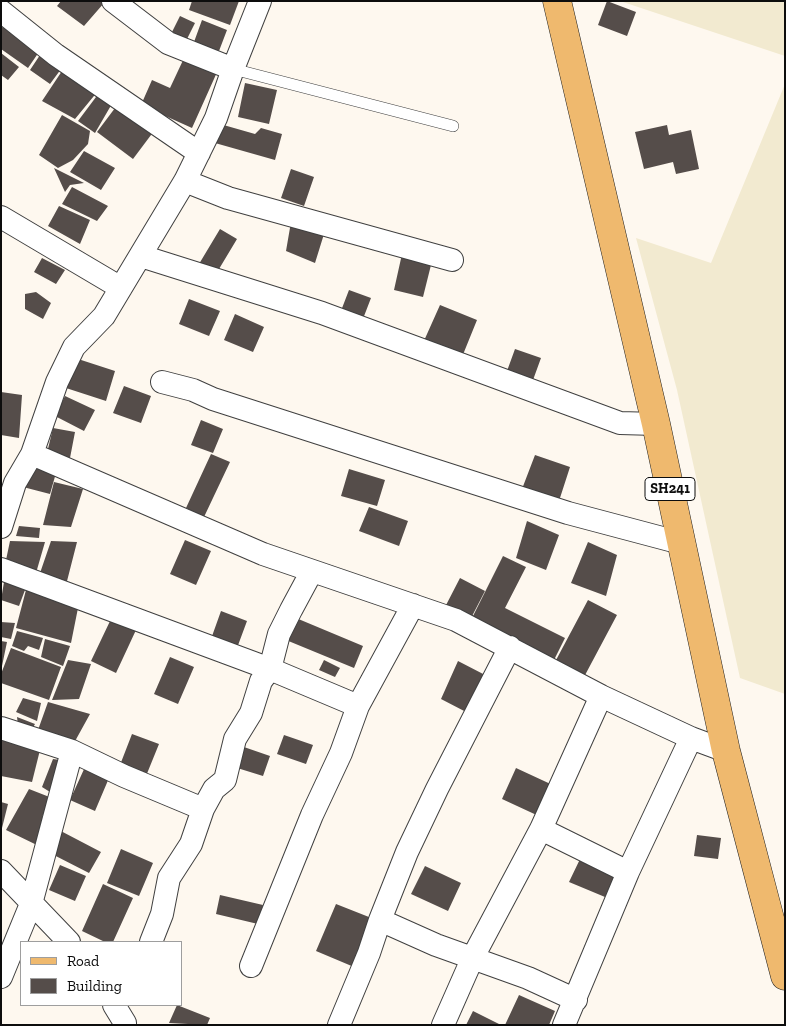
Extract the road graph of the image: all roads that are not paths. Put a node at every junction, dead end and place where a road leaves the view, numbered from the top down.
1 (113, 1) edge
2 (260, 1) edge
3 (557, 1) edge
4 (1, 11) edge
5 (233, 69) junction
6 (453, 126) dead end
7 (199, 153) junction
8 (185, 181) junction
9 (1, 218) edge
10 (142, 256) junction
11 (452, 260) dead end
12 (121, 288) junction
13 (162, 382) dead end
14 (656, 424) junction
15 (32, 454) junction
16 (1, 527) edge
17 (681, 542) junction
18 (1, 569) edge
19 (312, 571) junction
20 (413, 605) junction
21 (510, 647) junction
22 (270, 669) junction
23 (601, 696) junction
24 (358, 706) junction
25 (1, 728) edge
26 (691, 738) junction
27 (72, 751) junction
28 (726, 751) junction
29 (203, 808) junction
30 (541, 829) junction
31 (1, 870) edge
32 (628, 872) junction
33 (31, 904) junction
34 (380, 920) junction
35 (68, 941) edge
36 (151, 941) edge
37 (473, 957) junction
38 (251, 966) dead end
39 (785, 976) edge
40 (1, 977) edge
41 (576, 1000) junction
42 (339, 1025) edge
43 (443, 1025) edge
44 (564, 1025) edge

1 - 5 street
2 - 5 street
3 - 14 main road, SH241
4 - 7 street
5 - 6 lane
5 - 7 street
7 - 8 street
8 - 10 street
8 - 11 street
9 - 12 street
10 - 12 street
10 - 14 street
12 - 15 street
13 - 17 street
14 - 17 main road, SH241
15 - 16 street
15 - 19 street
17 - 28 main road, SH241
18 - 22 street
19 - 20 street
19 - 22 street
20 - 21 street
20 - 24 street
21 - 23 street
21 - 34 street
22 - 24 street
22 - 29 street
23 - 26 street
23 - 30 street
24 - 38 street
25 - 27 street
26 - 28 street
26 - 32 street
27 - 29 street
27 - 33 street
28 - 39 main road, SH241
29 - 36 street
30 - 32 street
30 - 37 street
31 - 33 street
32 - 41 street
33 - 35 street
33 - 40 street
34 - 37 street
34 - 42 street
37 - 41 street
37 - 43 street
41 - 44 street

